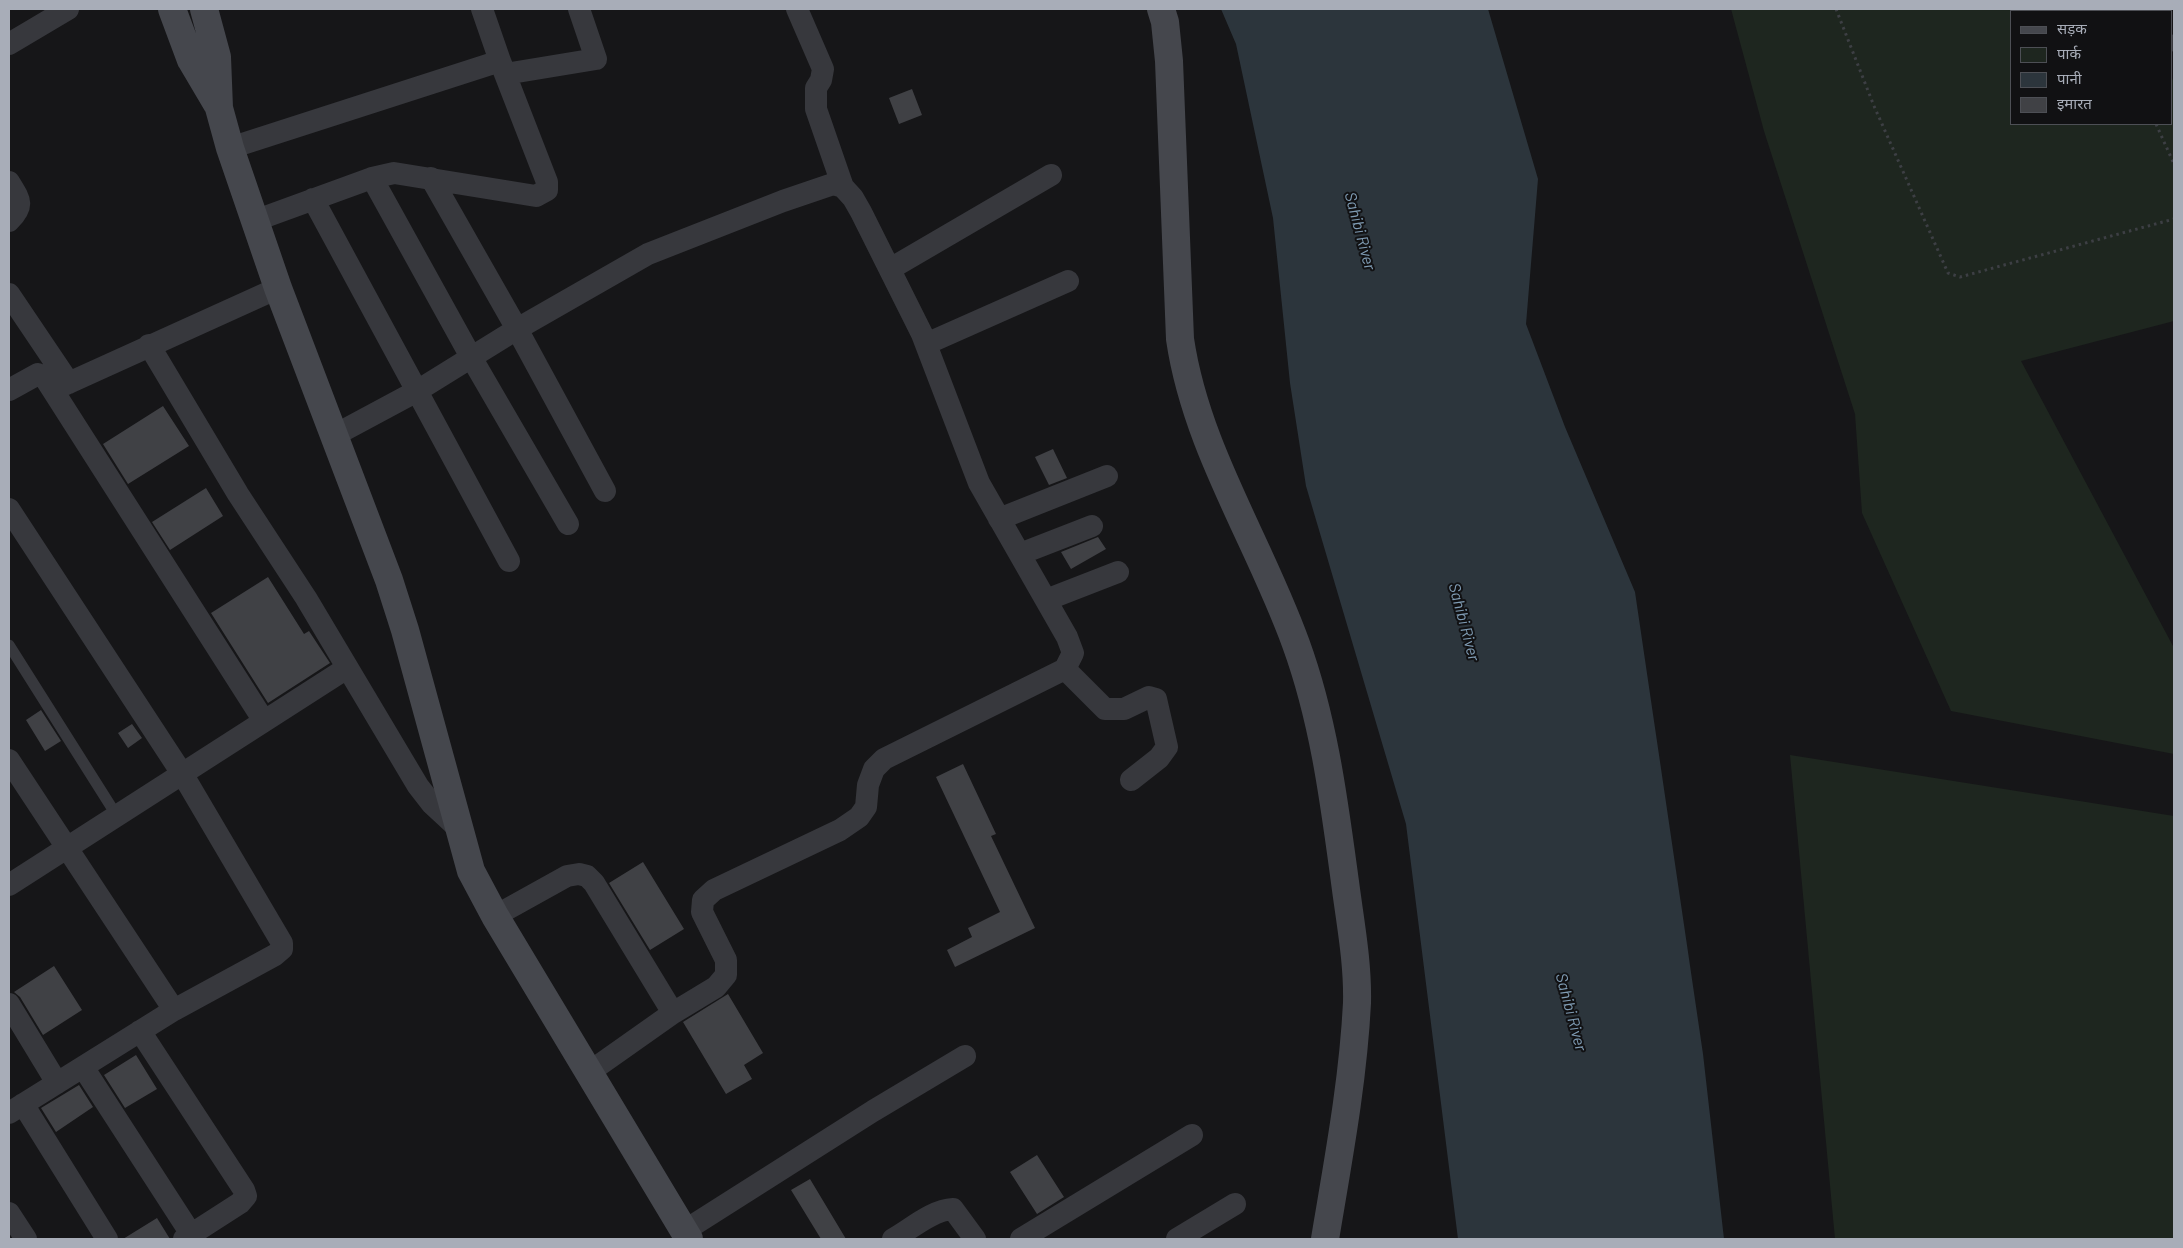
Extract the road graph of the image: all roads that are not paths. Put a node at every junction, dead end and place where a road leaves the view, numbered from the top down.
1 (68, 9) edge
2 (172, 9) edge
3 (204, 9) edge
4 (482, 9) edge
5 (579, 9) edge
6 (797, 9) edge
7 (1161, 9) edge
8 (9, 44) edge
9 (502, 67) junction
10 (219, 108) junction
11 (230, 148) junction
12 (1051, 175) dead end
13 (372, 178) junction
14 (431, 178) junction
15 (9, 182) edge
16 (843, 187) junction
17 (312, 199) junction
18 (9, 221) edge
19 (254, 221) junction
20 (890, 269) junction
21 (1068, 281) dead end
22 (278, 288) junction
23 (9, 294) edge
24 (517, 329) junction
25 (926, 344) junction
26 (150, 345) junction
27 (471, 357) junction
28 (61, 387) junction
29 (9, 390) edge
30 (417, 391) junction
31 (334, 434) junction
32 (1107, 476) dead end
33 (605, 491) dead end
34 (9, 509) edge
35 (999, 519) junction
36 (568, 524) dead end
37 (1092, 526) dead end
38 (1020, 554) junction
39 (509, 561) dead end
40 (1118, 572) dead end
41 (1046, 600) junction
42 (9, 645) edge
43 (348, 668) junction
44 (1065, 668) junction
45 (264, 721) junction
46 (9, 760) edge
47 (183, 775) junction
48 (1131, 780) dead end
49 (117, 816) junction
50 (460, 830) junction
51 (66, 848) junction
52 (9, 885) edge
53 (495, 916) junction
54 (9, 1004) edge
55 (174, 1010) junction
56 (673, 1013) junction
57 (140, 1031) junction
58 (964, 1056) dead end
59 (82, 1067) junction
60 (588, 1074) junction
61 (57, 1083) junction
62 (16, 1108) edge
63 (1192, 1135) dead end
64 (1235, 1204) dead end
65 (9, 1213) edge
66 (200, 1234) edge
67 (687, 1235) edge
68 (26, 1239) edge
69 (107, 1239) edge
70 (893, 1239) edge
71 (975, 1239) edge
72 (1021, 1239) edge
73 (1177, 1239) edge
74 (1325, 1239) edge

1 - 8 street
2 - 10 street
3 - 10 street
4 - 9 street
5 - 9 street
6 - 16 street
7 - 74 street
9 - 11 street
9 - 14 street
10 - 11 street
11 - 19 street
12 - 20 street
13 - 14 street
13 - 17 street
13 - 27 street
14 - 24 street
15 - 18 street
16 - 20 street
16 - 24 street
17 - 19 street
17 - 30 street
19 - 22 street
20 - 25 street
21 - 25 street
22 - 26 street
22 - 31 street
23 - 28 street
24 - 27 street
24 - 33 street
25 - 35 street
26 - 28 street
26 - 43 street
27 - 30 street
27 - 36 street
28 - 29 street
28 - 45 street
30 - 31 street
30 - 39 street
31 - 50 street
32 - 35 street
34 - 47 street
35 - 38 street
37 - 38 street
38 - 41 street
40 - 41 street
41 - 44 street
42 - 49 lane
43 - 45 street
43 - 50 street
44 - 48 street
44 - 56 street
45 - 47 street
46 - 51 street
47 - 49 street
47 - 55 street
49 - 51 street
50 - 53 street
51 - 52 street
51 - 55 street
53 - 56 street
53 - 60 street
54 - 61 street
55 - 57 street
56 - 60 street
57 - 59 street
57 - 66 street
58 - 67 street
59 - 61 street
59 - 66 street
60 - 67 street
61 - 62 street
62 - 69 street
63 - 72 street
64 - 73 street
65 - 68 street
70 - 71 street

